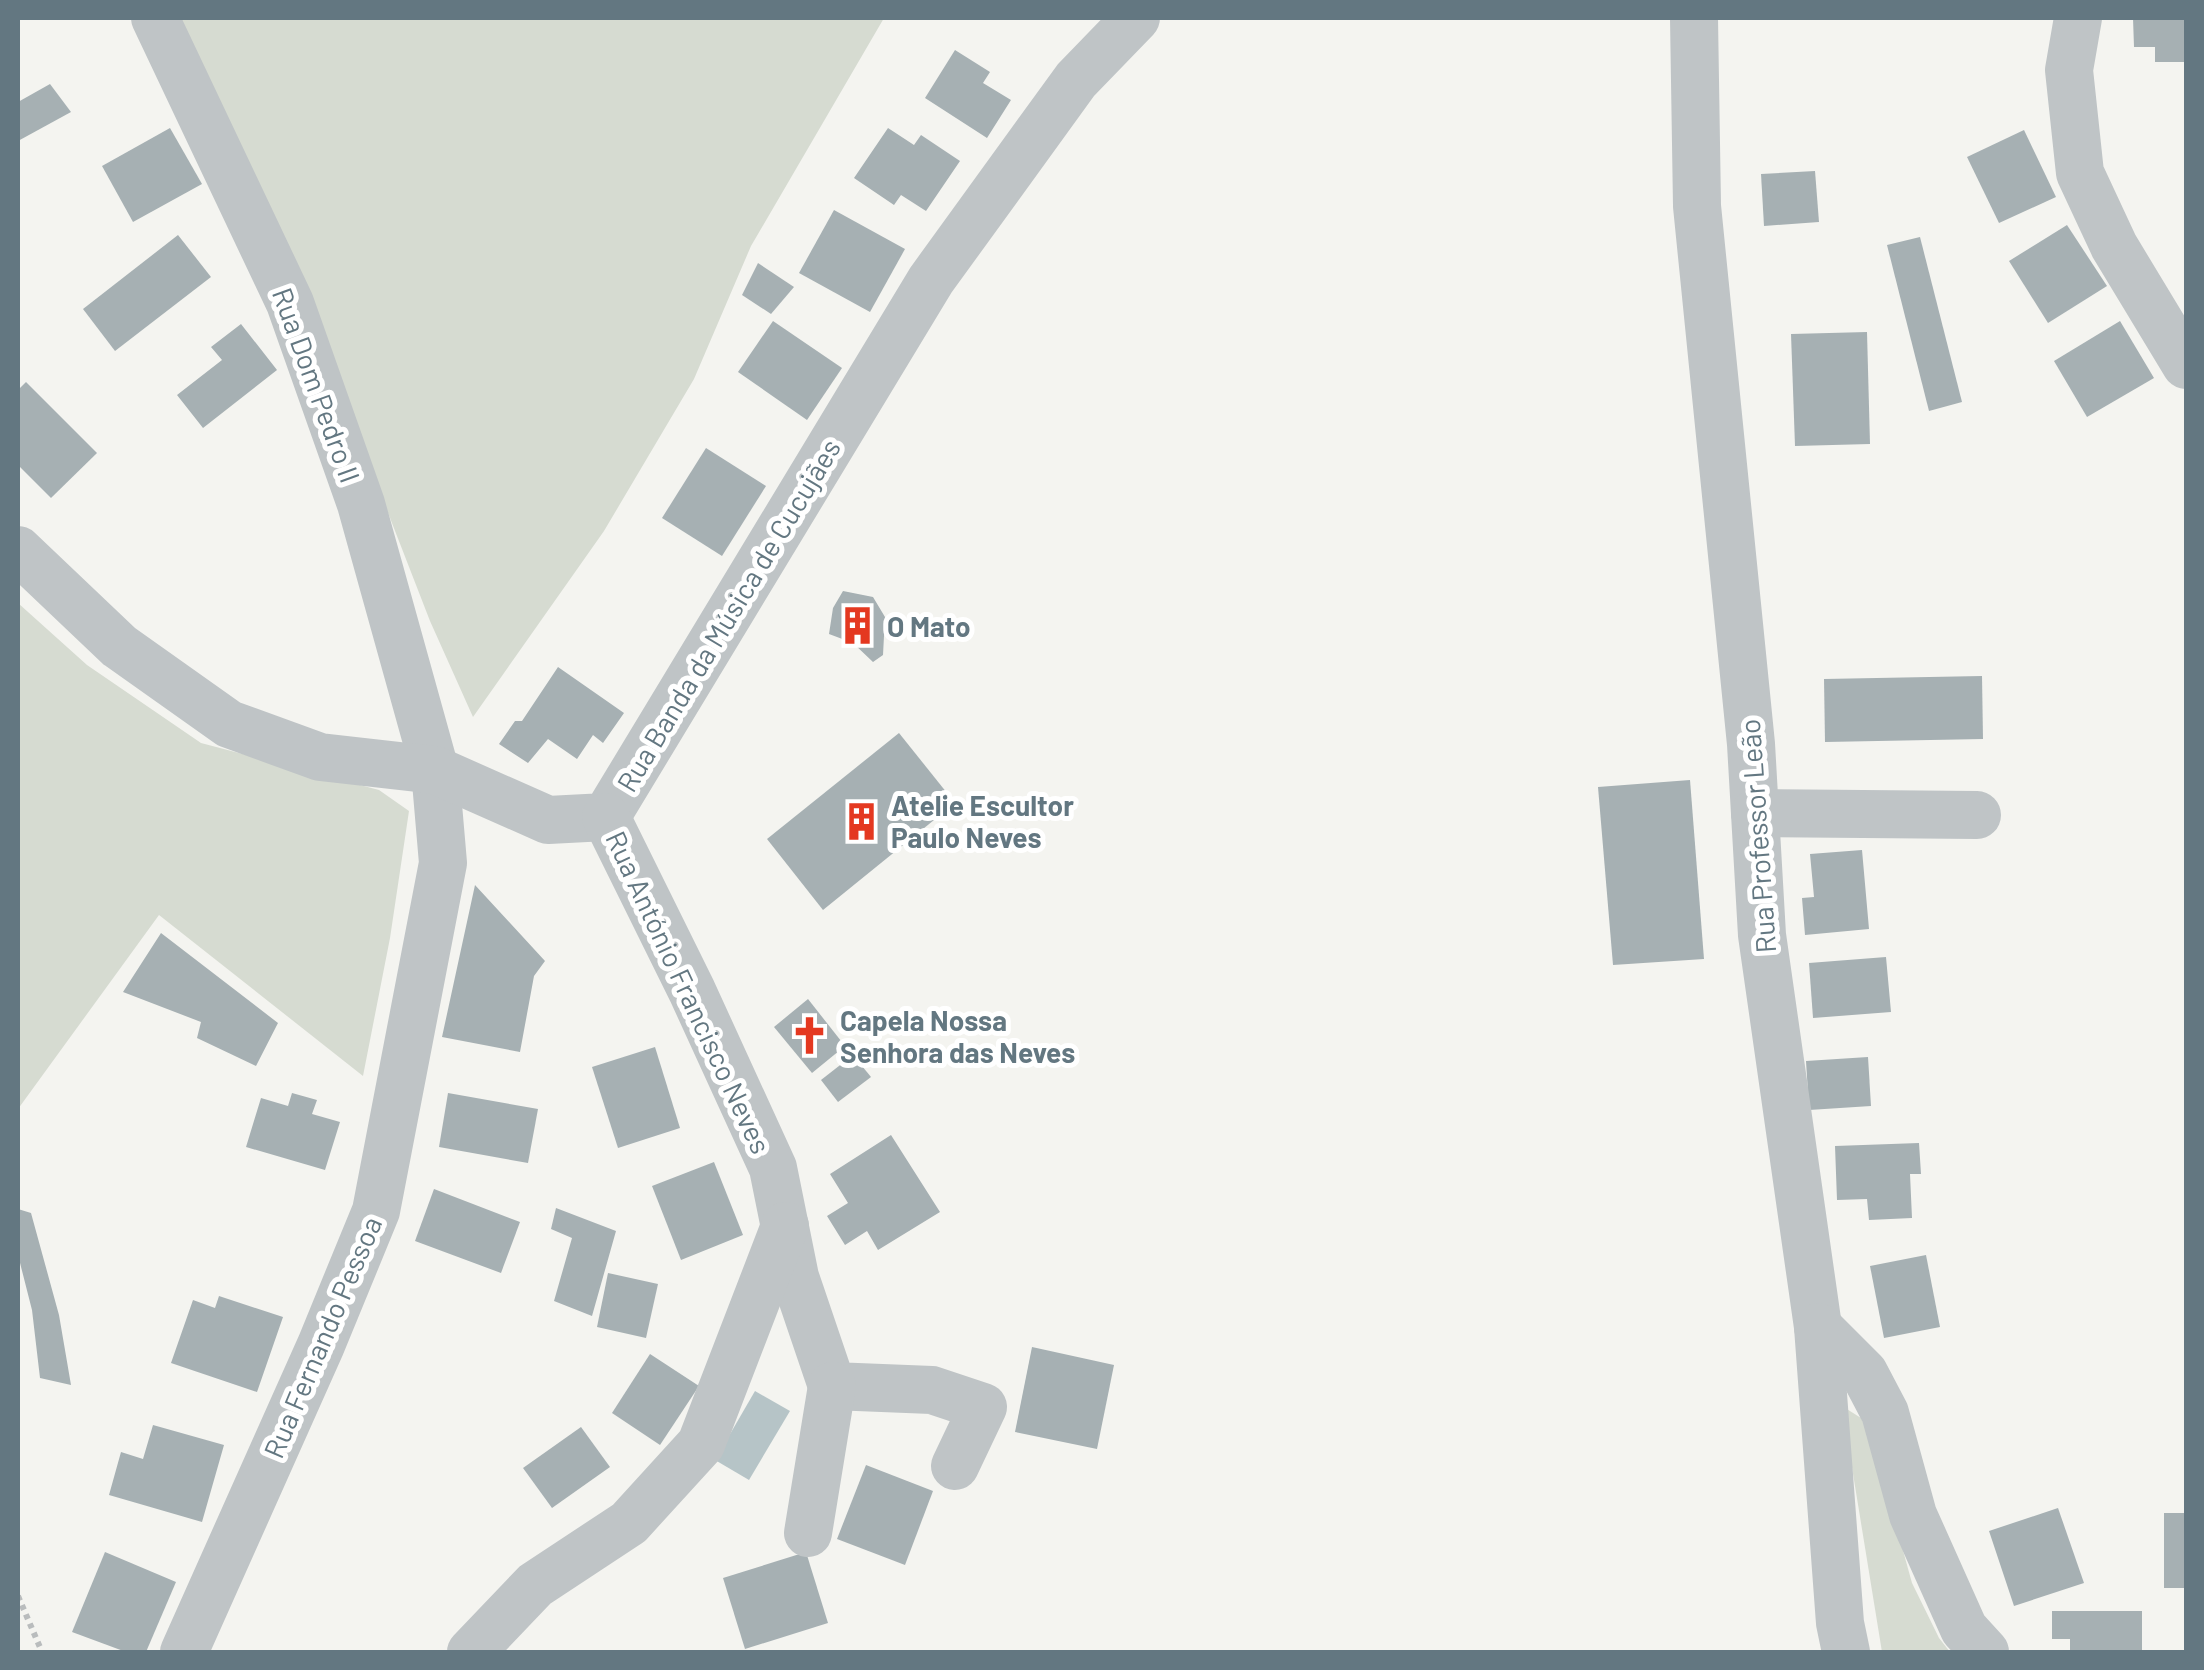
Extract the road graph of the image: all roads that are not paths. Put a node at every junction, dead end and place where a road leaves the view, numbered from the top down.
1 (155, 18) edge
2 (1136, 18) edge
3 (1694, 18) edge
4 (2078, 18) edge
5 (2186, 366) edge
6 (18, 550) edge
7 (435, 770) junction
8 (1755, 813) junction
9 (1977, 815) dead end
10 (606, 817) junction
11 (786, 1224) junction
12 (1818, 1327) junction
13 (832, 1386) junction
14 (956, 1466) dead end
15 (808, 1533) dead end
16 (184, 1652) edge
17 (471, 1652) edge
18 (1846, 1652) edge
19 (1985, 1652) edge

1 - 7 street, Rua Dom Pedro II
2 - 10 street, Rua Banda da Música de Cucujães
3 - 8 street, Rua Professor Leão
4 - 5 street
6 - 7 street, Rua Banda da Música de Cucujães
7 - 10 street, Rua Banda da Música de Cucujães
7 - 16 street, Rua Fernando Pessoa
8 - 9 street
8 - 12 street, Rua Professor Leão
10 - 11 street, Rua António Francisco Neves
11 - 13 street, Rua António Francisco Neves
11 - 17 street
12 - 18 street, Rua Professor Leão
12 - 19 street
13 - 14 street
13 - 15 street

